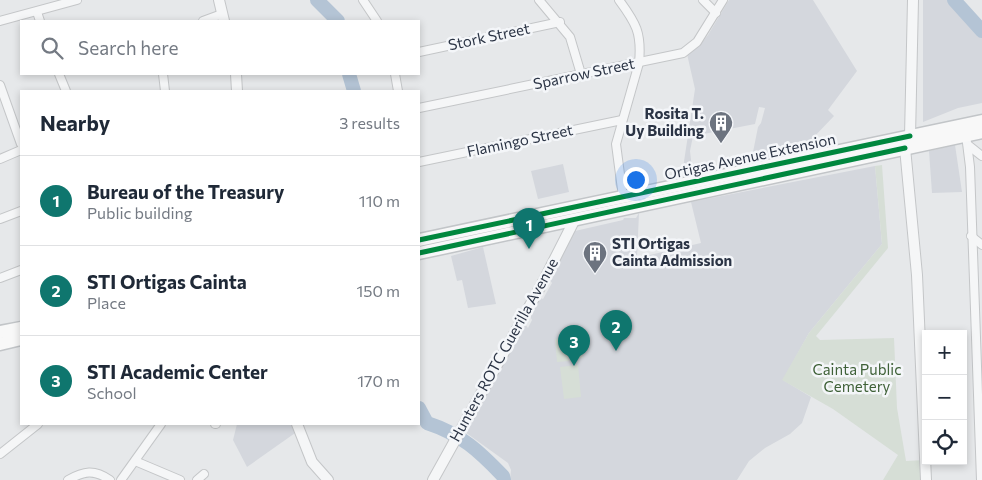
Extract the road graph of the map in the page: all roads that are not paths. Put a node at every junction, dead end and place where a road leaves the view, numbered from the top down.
1 (77, 0) edge
2 (219, 0) edge
3 (363, 0) edge
4 (539, 0) edge
5 (619, 0) edge
6 (703, 0) edge
7 (723, 0) edge
8 (913, 0) edge
9 (37, 12) junction
10 (716, 13) junction
11 (223, 17) edge
12 (40, 20) edge
13 (208, 20) edge
14 (376, 20) edge
15 (0, 21) edge
16 (560, 22) junction
17 (420, 52) edge
18 (639, 63) junction
19 (581, 74) junction
20 (61, 75) edge
21 (163, 75) edge
22 (236, 75) edge
23 (395, 75) edge
24 (0, 85) edge
25 (66, 90) edge
26 (165, 90) edge
27 (237, 90) edge
28 (398, 90) edge
29 (420, 108) edge
30 (622, 120) junction
31 (982, 121) edge
32 (982, 132) edge
33 (967, 140) junction
34 (20, 141) edge
35 (908, 142) junction
36 (20, 150) edge
37 (982, 156) edge
38 (0, 158) edge
39 (420, 162) edge
40 (623, 197) junction
41 (20, 211) edge
42 (0, 219) edge
43 (575, 219) junction
44 (971, 236) junction
45 (420, 240) edge
46 (982, 245) edge
47 (420, 253) edge
48 (20, 270) edge
49 (0, 278) edge
50 (20, 328) edge
51 (0, 332) edge
52 (20, 339) edge
53 (0, 344) edge
54 (37, 425) edge
55 (160, 425) edge
56 (297, 425) edge
57 (0, 454) edge
58 (135, 461) junction
59 (204, 474) dead end
60 (68, 480) edge
61 (110, 480) edge
62 (121, 480) edge
63 (180, 480) edge
64 (197, 480) edge
65 (328, 480) edge
66 (433, 480) edge
67 (926, 480) edge
68 (981, 480) edge

1 - 9 street
2 - 11 street
3 - 14 street
4 - 16 street
5 - 18 street
6 - 10 street
7 - 10 street, Sparrow Street
8 - 35 street
9 - 12 street
9 - 15 street
10 - 18 street, Sparrow Street
11 - 13 street
16 - 17 street, Stork Street
16 - 19 street
18 - 19 street, Sparrow Street
18 - 30 street
19 - 29 street, Sparrow Street
20 - 25 street
21 - 26 street
22 - 27 street
23 - 28 street
24 - 34 street
30 - 39 street, Flamingo Street
30 - 40 street
31 - 35 main road, Ortigas Avenue Extension
32 - 33 main road, Ortigas Avenue Extension
33 - 35 main road, Ortigas Avenue Extension
33 - 37 street
33 - 44 street
35 - 40 main road, Ortigas Avenue Extension
35 - 43 main road, Ortigas Avenue Extension
35 - 67 street
36 - 38 street
40 - 45 main road, Ortigas Avenue Extension
41 - 42 street
43 - 47 main road, Ortigas Avenue Extension
43 - 66 street, Hunters ROTC Guerilla Avenue
44 - 46 street
44 - 68 street
48 - 49 street
50 - 51 main road
52 - 53 main road
54 - 57 street
55 - 58 street
56 - 65 street
58 - 62 street
58 - 63 street
59 - 64 street
60 - 61 street

